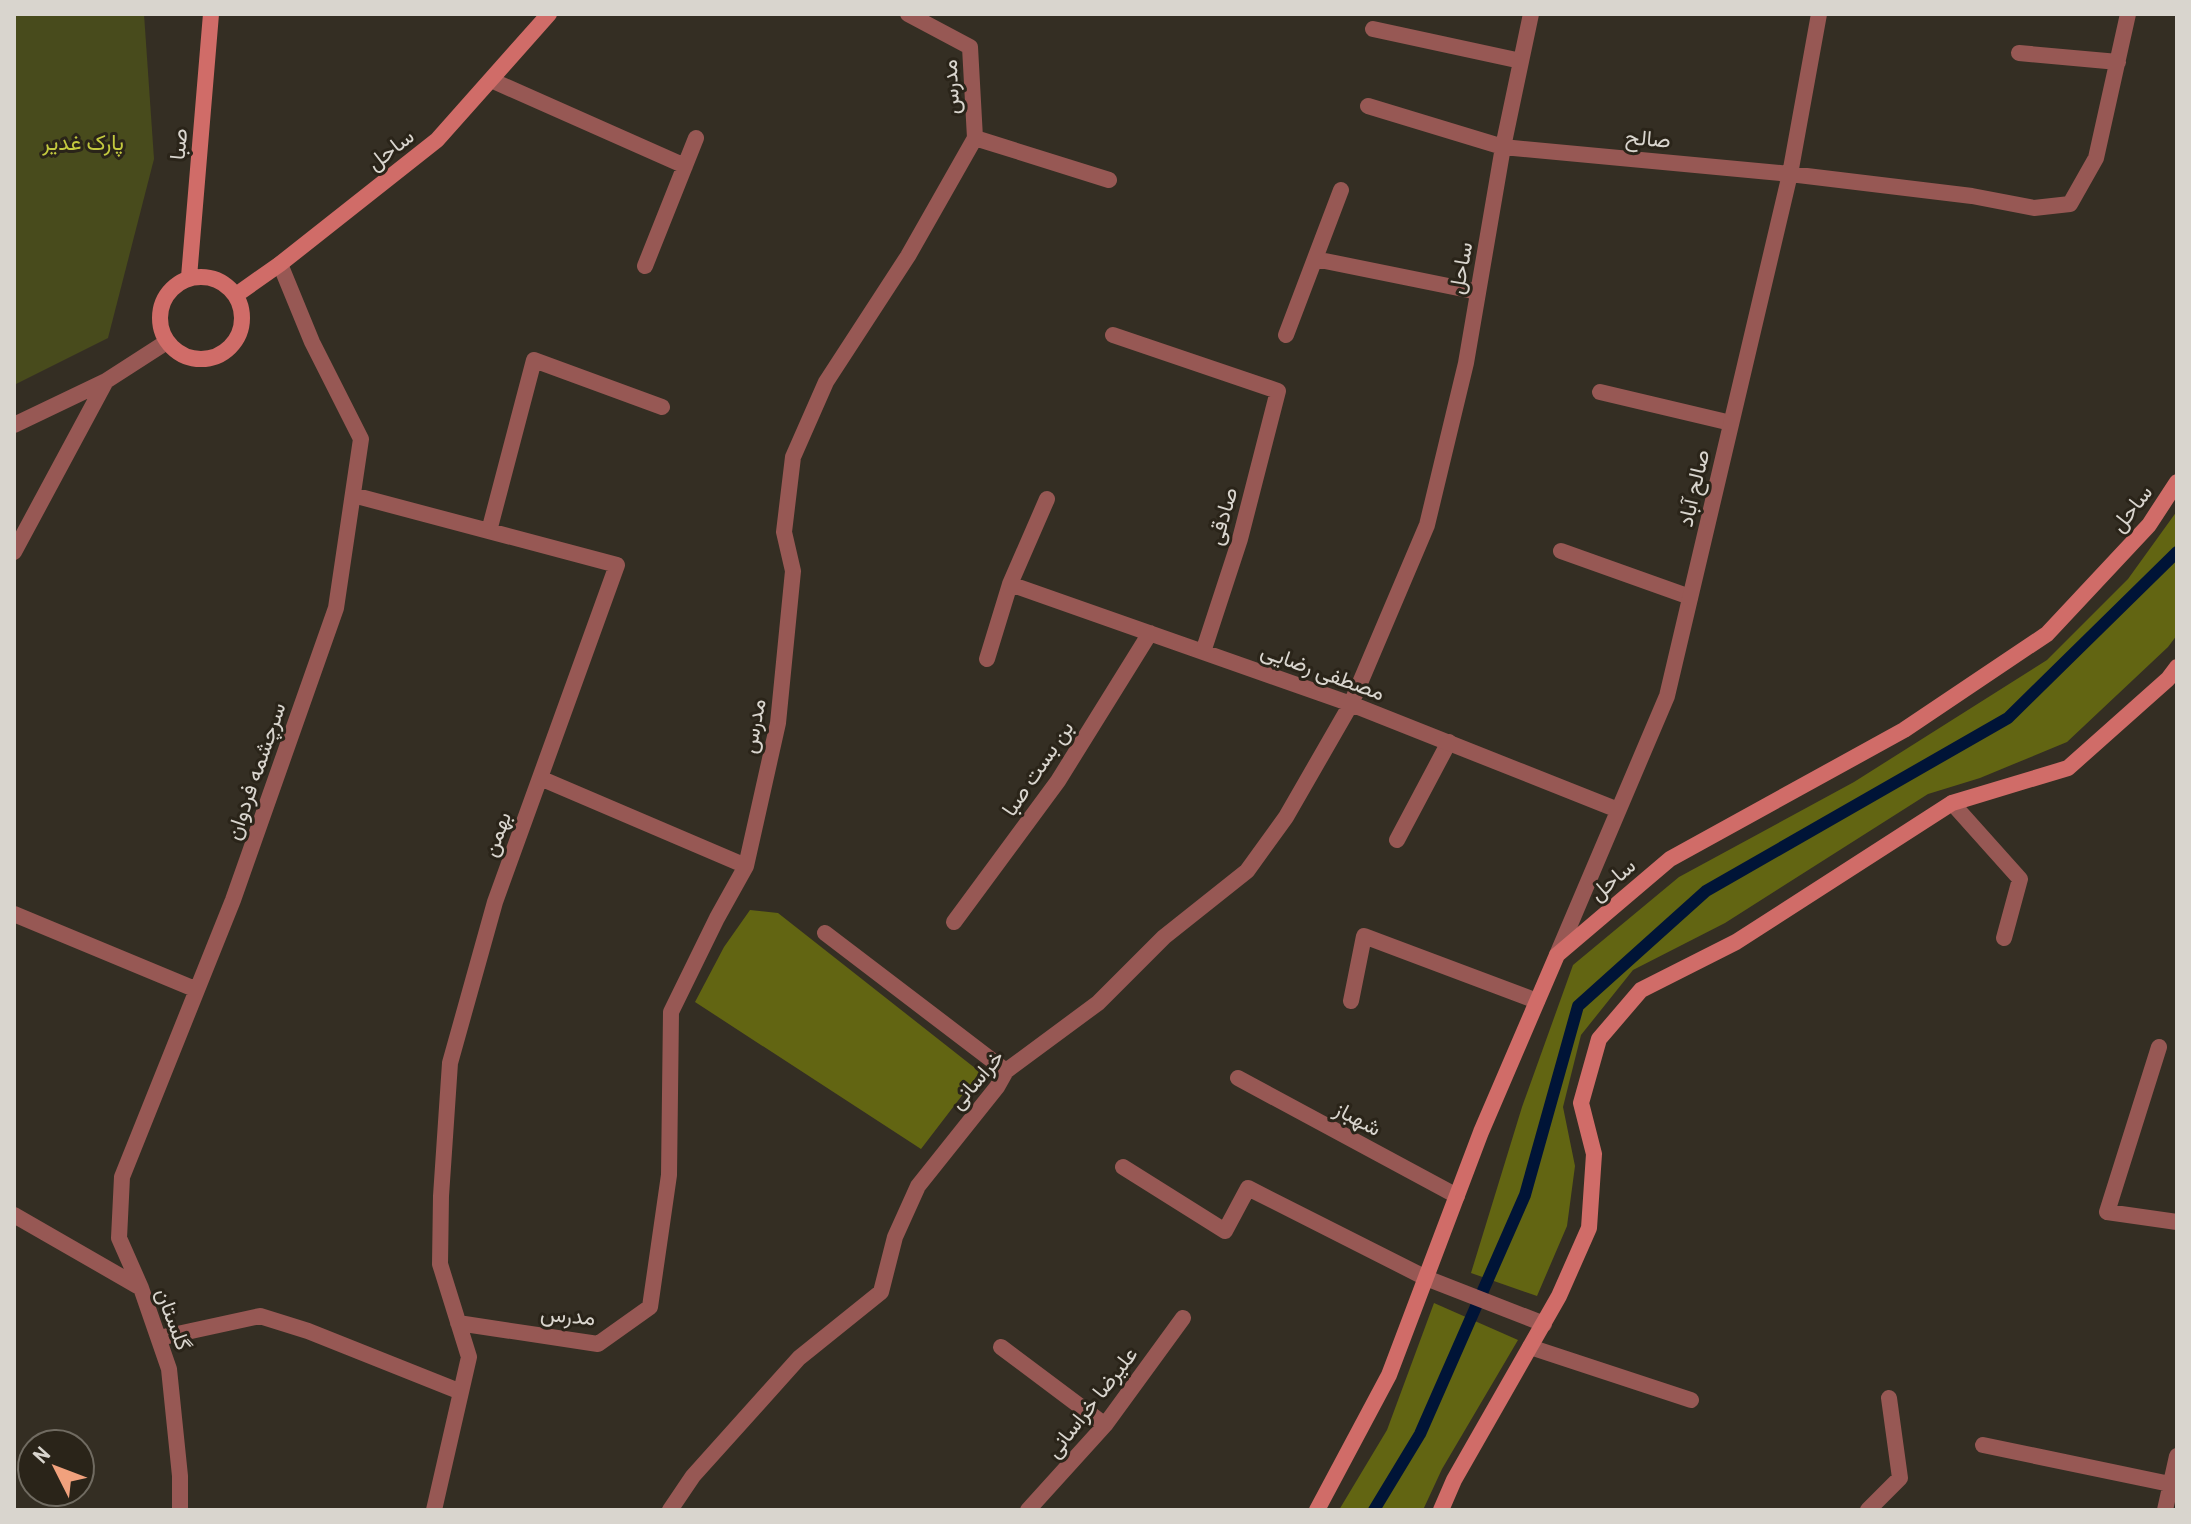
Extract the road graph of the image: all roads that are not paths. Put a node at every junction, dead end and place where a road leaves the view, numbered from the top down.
1 (211, 14) edge
2 (549, 14) edge
3 (908, 14) edge
4 (1531, 14) edge
5 (1819, 14) edge
6 (2128, 14) edge
7 (1373, 29) dead end
8 (2019, 53) dead end
9 (1521, 61) junction
10 (2118, 62) junction
11 (491, 80) junction
12 (1368, 106) dead end
13 (696, 138) dead end
14 (975, 138) junction
15 (1503, 147) junction
16 (685, 166) junction
17 (1790, 174) junction
18 (1109, 180) dead end
19 (1341, 190) dead end
20 (1315, 259) junction
21 (280, 264) junction
22 (645, 266) dead end
23 (189, 277) junction
24 (1478, 292) junction
25 (236, 295) junction
26 (1113, 335) dead end
27 (1286, 335) dead end
28 (165, 343) junction
29 (106, 381) junction
30 (1600, 392) dead end
31 (662, 407) dead end
32 (1731, 423) junction
33 (14, 425) edge
34 (2177, 482) edge
35 (353, 495) junction
36 (1047, 499) dead end
37 (489, 531) junction
38 (1561, 551) dead end
39 (14, 552) edge
40 (1010, 584) junction
41 (1690, 597) junction
42 (1150, 633) junction
43 (1203, 652) junction
44 (987, 659) dead end
45 (2177, 667) edge
46 (1351, 704) junction
47 (1449, 742) junction
48 (540, 778) junction
49 (1952, 803) junction
50 (1618, 810) junction
51 (1397, 840) dead end
52 (746, 866) junction
53 (14, 914) edge
54 (954, 922) dead end
55 (825, 933) dead end
56 (2004, 938) dead end
57 (1557, 955) junction
58 (197, 990) junction
59 (1351, 1001) dead end
60 (1537, 1001) junction
61 (2159, 1047) dead end
62 (1006, 1071) junction
63 (1238, 1078) dead end
64 (1123, 1167) dead end
65 (1457, 1196) junction
66 (14, 1215) edge
67 (2177, 1222) edge
68 (1426, 1278) junction
69 (141, 1288) junction
70 (1183, 1318) dead end
71 (458, 1323) junction
72 (1544, 1324) junction
73 (159, 1338) junction
74 (1001, 1347) dead end
75 (1530, 1347) junction
76 (461, 1392) junction
77 (1889, 1398) dead end
78 (1691, 1400) dead end
79 (1105, 1425) junction
80 (1983, 1445) dead end
81 (2177, 1456) edge
82 (2170, 1484) junction
83 (180, 1510) edge
84 (434, 1510) edge
85 (670, 1510) edge
86 (1028, 1510) edge
87 (1317, 1510) edge
88 (1441, 1510) edge
89 (1868, 1510) edge
90 (2165, 1510) edge

1 - 23 street, صبا
2 - 11 street, ساحل
3 - 14 street, مدرس
4 - 9 street, ساحل
5 - 17 street, صالح آباد
6 - 10 street
7 - 9 street
8 - 10 street
9 - 15 street, ساحل
10 - 17 street, صالح
11 - 16 street
11 - 21 street, ساحل
12 - 15 street, صالح
13 - 16 street
14 - 18 street
14 - 52 street, مدرس
15 - 17 street, صالح
15 - 24 street, ساحل
16 - 22 street
17 - 32 street, صالح آباد
19 - 20 street
20 - 24 street
20 - 27 street
21 - 25 street, ساحل
21 - 35 street, سرچشمه فردوان
23 - 25 street
23 - 28 street
24 - 46 street, ساحل
25 - 28 street
26 - 43 street, صادقی
28 - 29 street
29 - 33 street
29 - 39 street
30 - 32 street
31 - 37 street
32 - 41 street, صالح آباد
34 - 57 street, ساحل
35 - 37 street, بهمن
35 - 58 street, سرچشمه فردوان
36 - 40 street
37 - 48 street, بهمن
38 - 41 street
40 - 42 street, مصطفی رضایی
40 - 44 street
41 - 50 street, صالح آباد
42 - 43 street, مصطفی رضایی
42 - 54 street, بن بست صبا
43 - 46 street, مصطفی رضایی
45 - 49 street
46 - 47 street, مصطفی رضایی
46 - 62 street, خراسانی
47 - 50 street, مصطفی رضایی
47 - 51 street
48 - 52 street
48 - 71 street, بهمن
49 - 56 street
49 - 72 street
50 - 57 street, صالح آباد
52 - 71 street, مدرس
53 - 58 street
55 - 62 street
57 - 60 street, ساحل
58 - 69 street, سرچشمه فردوان
59 - 60 street
60 - 65 street, ساحل
61 - 67 street
62 - 85 street, خراسانی
63 - 65 street, شهباز
64 - 68 street
65 - 68 street, ساحل
66 - 69 street, گلستان
68 - 72 street
68 - 87 street, ساحل
69 - 73 street, گلستان
70 - 79 street, علیرضا خراسانی
71 - 76 street, بهمن
72 - 75 street
73 - 76 street
73 - 83 street, گلستان
74 - 79 street
75 - 78 street
75 - 88 street
76 - 84 street, بهمن
77 - 89 street
79 - 86 street, علیرضا خراسانی
80 - 82 street
81 - 82 street
82 - 90 street

